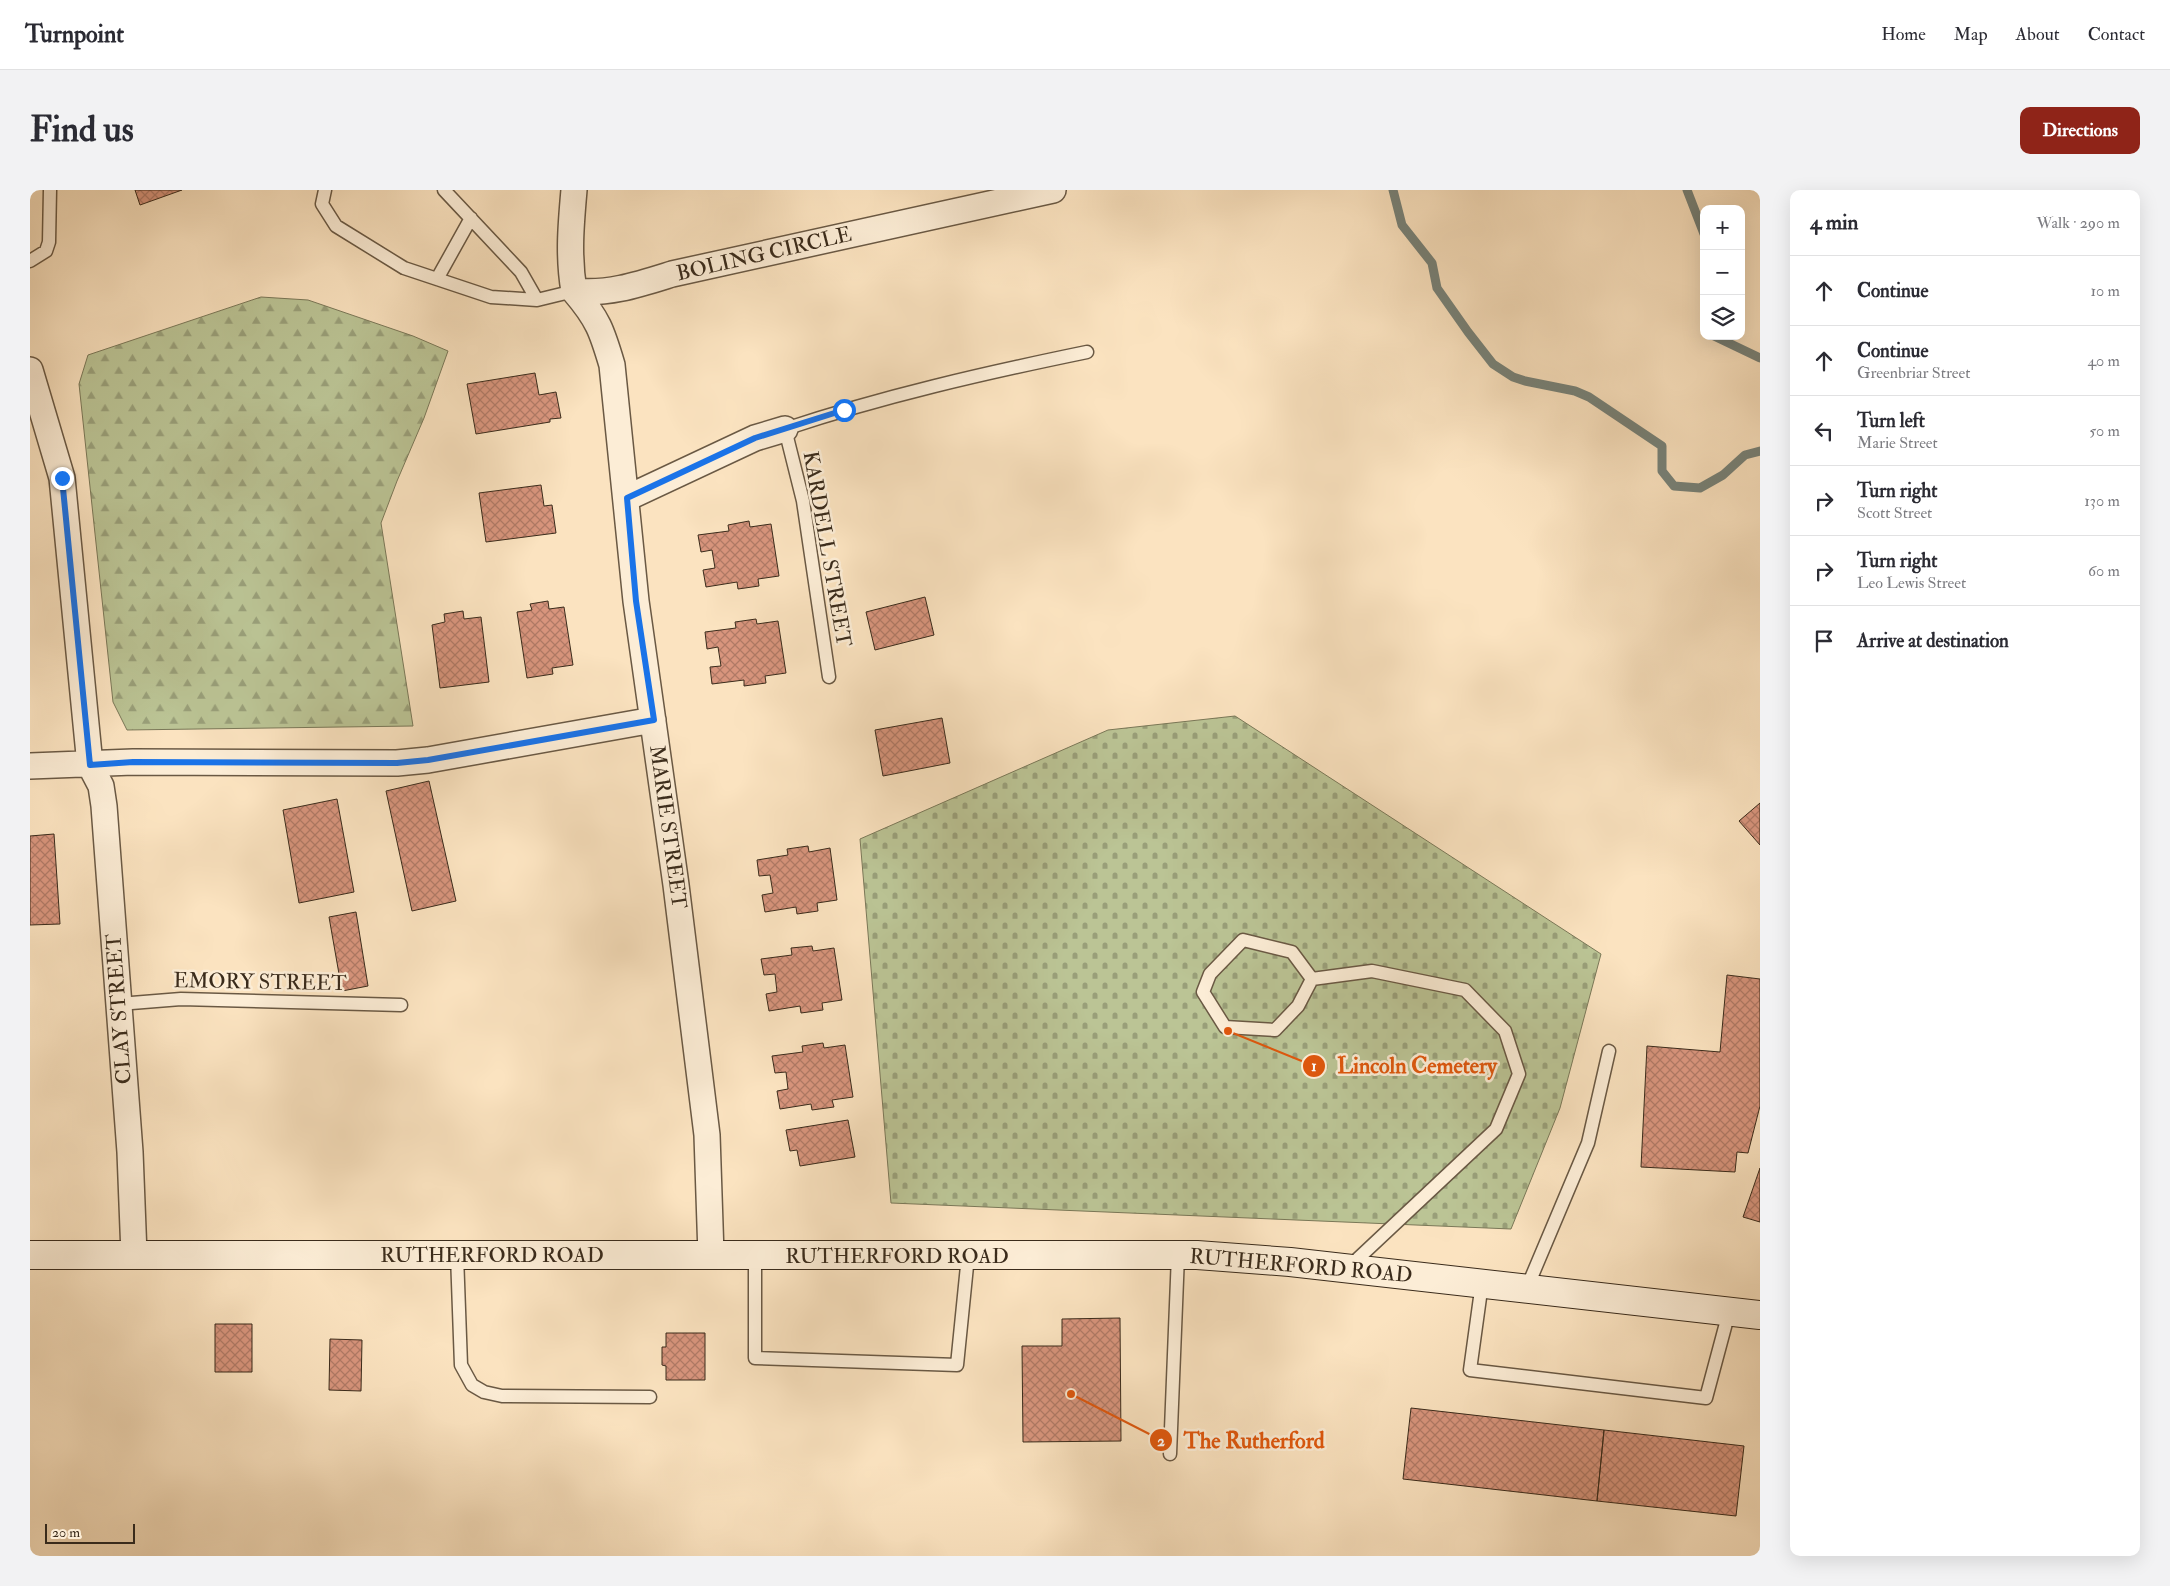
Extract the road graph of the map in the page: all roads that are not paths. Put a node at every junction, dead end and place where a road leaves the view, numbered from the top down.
1 (50, 190) edge
2 (325, 190) edge
3 (444, 190) edge
4 (574, 190) edge
5 (1053, 190) edge
6 (471, 218) junction
7 (30, 261) edge
8 (437, 279) junction
9 (574, 290) junction
10 (536, 300) junction
11 (1087, 352) dead end
12 (30, 370) edge
13 (785, 429) junction
14 (627, 498) junction
15 (829, 677) dead end
16 (654, 720) junction
17 (90, 765) junction
18 (30, 766) edge
19 (1312, 979) junction
20 (119, 1004) junction
21 (401, 1005) dead end
22 (1609, 1051) dead end
23 (30, 1255) edge
24 (134, 1255) junction
25 (457, 1255) junction
26 (711, 1255) junction
27 (755, 1255) junction
28 (1178, 1255) junction
29 (968, 1256) junction
30 (1348, 1268) junction
31 (1482, 1283) junction
32 (1526, 1290) junction
33 (1729, 1312) junction
34 (1760, 1315) edge
35 (650, 1397) dead end
36 (1170, 1454) dead end

1 - 7 lane
2 - 8 lane
3 - 6 lane
4 - 9 street
5 - 9 street, BOLING CIRCLE
6 - 8 lane
6 - 10 lane
8 - 10 lane
9 - 10 lane
9 - 14 street, MARIE STREET
11 - 13 lane
12 - 17 street
13 - 14 street
13 - 15 lane, KARDELL STREET
14 - 16 street, MARIE STREET
16 - 17 street
16 - 26 street, MARIE STREET
17 - 18 street
17 - 20 street, CLAY STREET
19 - 19 lane
19 - 30 lane
20 - 21 lane, EMORY STREET
20 - 24 street, CLAY STREET
22 - 32 lane
23 - 24 street, RUTHERFORD ROAD
24 - 25 street, RUTHERFORD ROAD
25 - 26 street, RUTHERFORD ROAD
25 - 35 lane
26 - 27 street, RUTHERFORD ROAD
27 - 29 street, RUTHERFORD ROAD
27 - 29 lane
28 - 29 street, RUTHERFORD ROAD
28 - 30 street, RUTHERFORD ROAD
28 - 36 lane
30 - 31 street, RUTHERFORD ROAD
31 - 32 street, RUTHERFORD ROAD
31 - 33 lane
32 - 33 street, RUTHERFORD ROAD
33 - 34 street, RUTHERFORD ROAD

